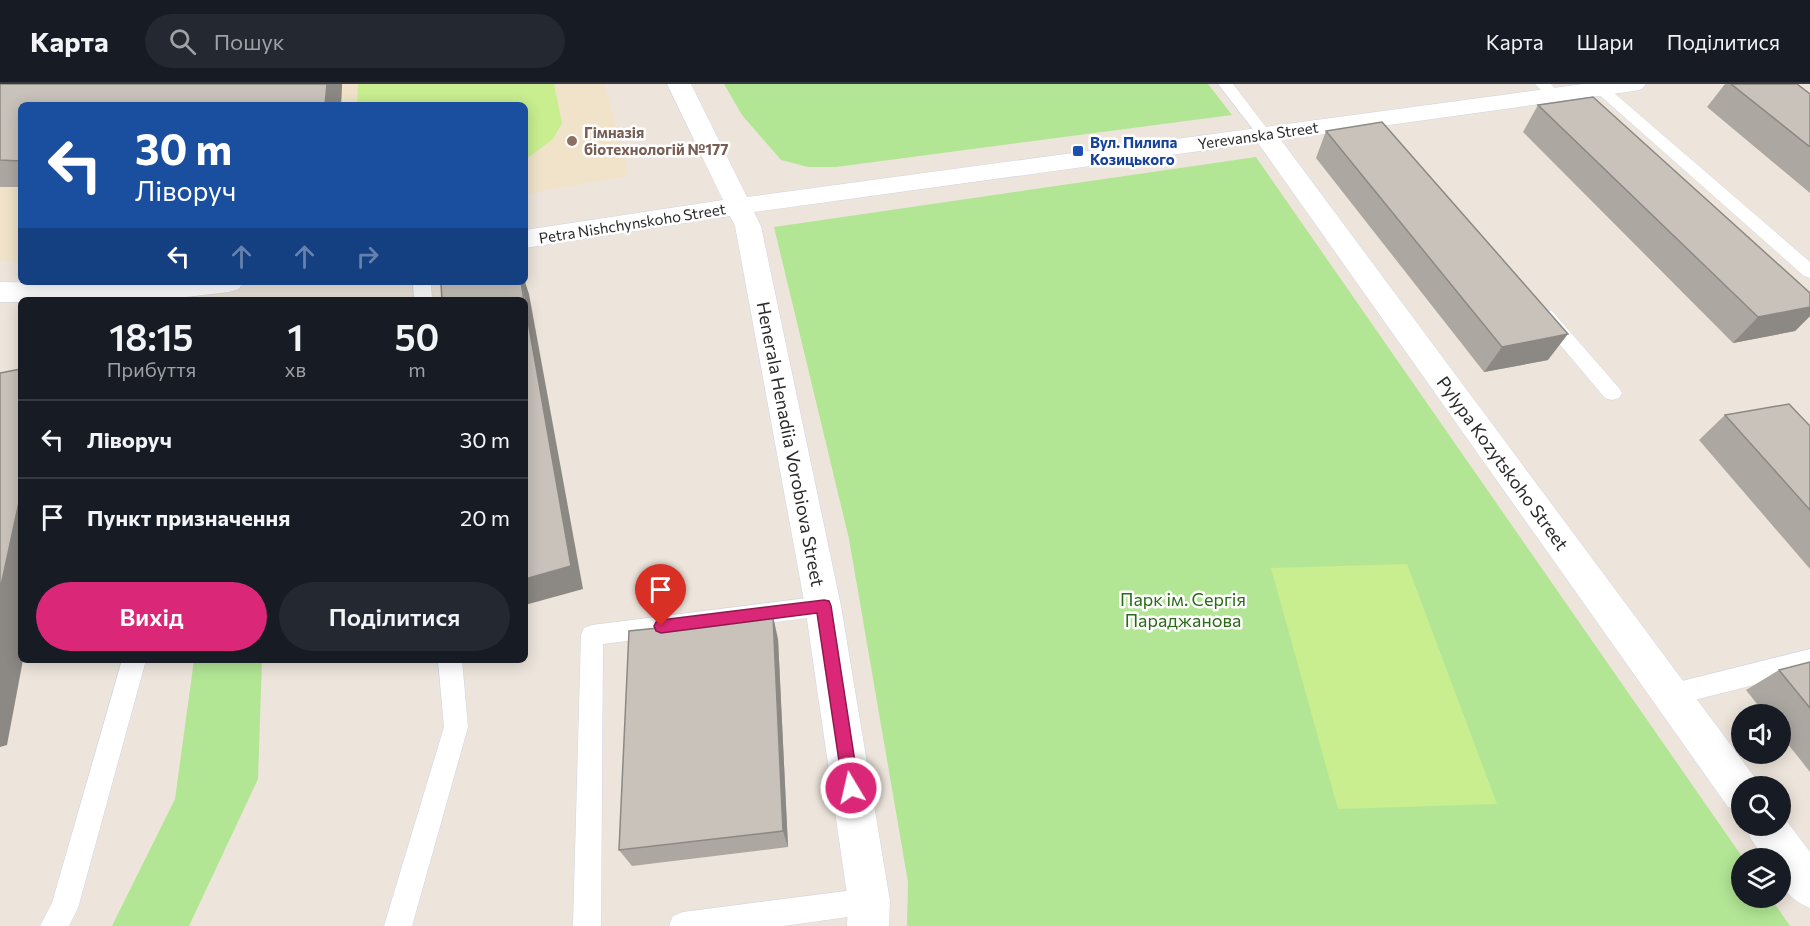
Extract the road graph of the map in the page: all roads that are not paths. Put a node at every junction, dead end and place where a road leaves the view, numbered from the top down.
1 (679, 84) edge
2 (1226, 84) edge
3 (1634, 84) edge
4 (1601, 89) junction
5 (1548, 90) edge
6 (1264, 134) junction
7 (740, 206) junction
8 (528, 239) edge
9 (1810, 272) edge
10 (217, 285) edge
11 (0, 292) edge
12 (176, 295) edge
13 (1535, 304) edge
14 (1612, 393) dead end
15 (824, 606) junction
16 (1810, 660) edge
17 (133, 663) edge
18 (450, 663) edge
19 (1670, 694) junction
20 (1731, 778) edge
21 (1773, 836) edge
22 (1810, 887) edge
23 (868, 914) edge
24 (54, 926) edge
25 (398, 926) edge
26 (587, 926) edge
27 (683, 926) edge

1 - 7 street, Henerala Henadiia Vorobiova Street
2 - 6 lane
3 - 4 street, Yerevanska Street
4 - 5 street, Yerevanska Street
4 - 9 lane
5 - 6 street, Yerevanska Street
6 - 7 street, Yerevanska Street
6 - 19 street, Pylypa Kozytskoho Street
7 - 8 street, Petra Nishchynskoho Street
7 - 15 street, Henerala Henadiia Vorobiova Street
10 - 12 street
11 - 12 street
13 - 14 lane
15 - 23 street, Henerala Henadiia Vorobiova Street
15 - 26 lane
16 - 19 lane
17 - 24 lane
18 - 25 lane
19 - 20 street, Pylypa Kozytskoho Street
21 - 22 street
23 - 27 lane

